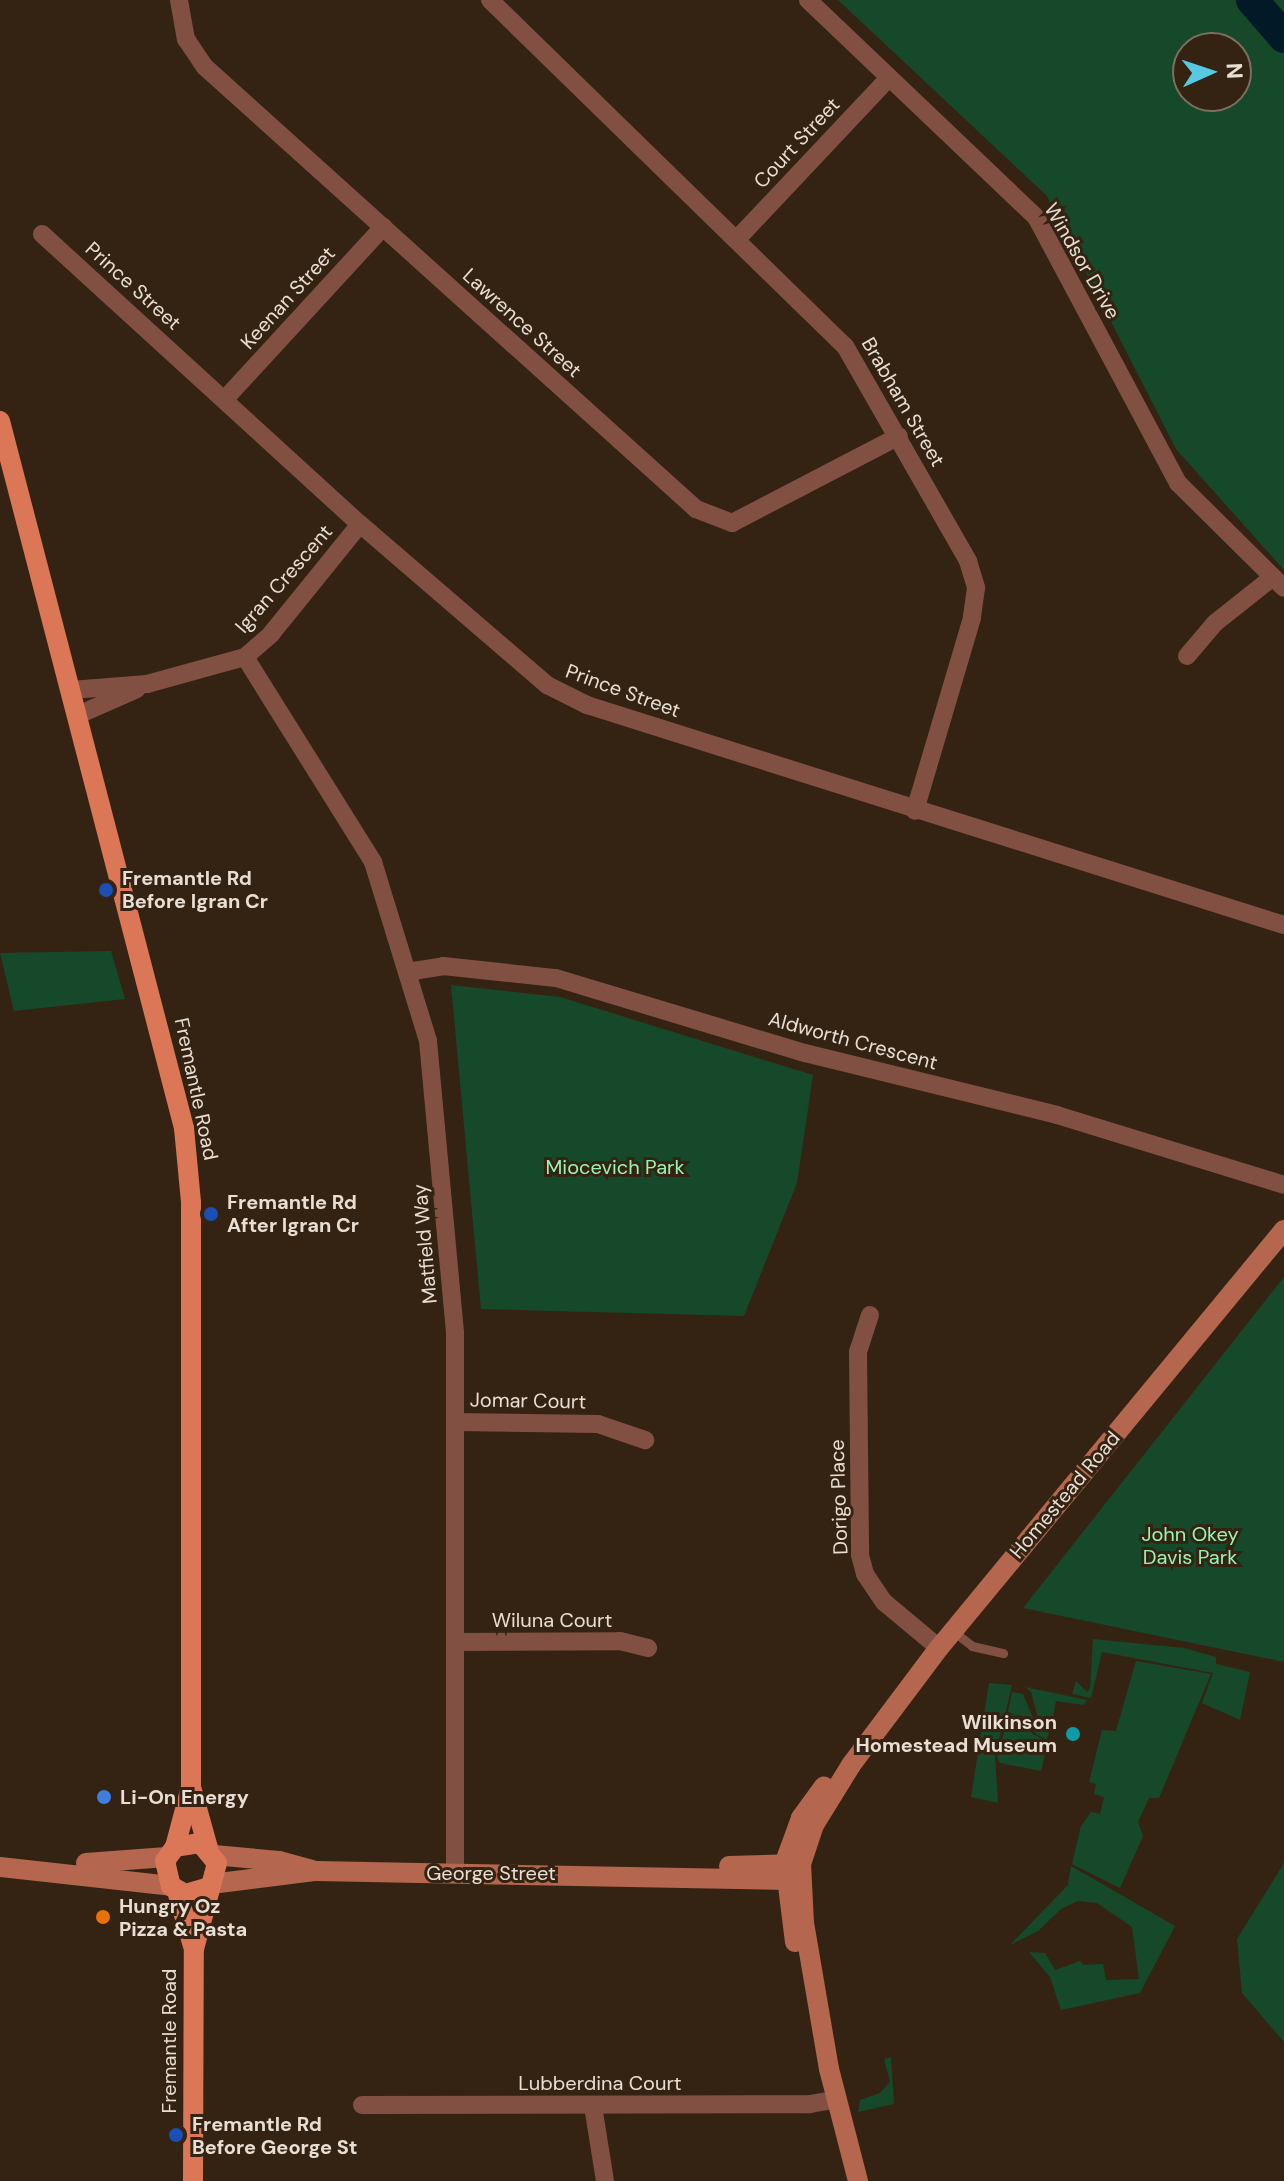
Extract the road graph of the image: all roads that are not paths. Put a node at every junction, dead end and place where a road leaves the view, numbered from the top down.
1 (179, 0) edge
2 (490, 0) edge
3 (808, 0) edge
4 (888, 79) junction
5 (383, 227) junction
6 (42, 234) dead end
7 (738, 238) junction
8 (225, 399) junction
9 (0, 421) edge
10 (899, 436) junction
11 (360, 524) junction
12 (1278, 582) edge
13 (1187, 656) dead end
14 (245, 657) junction
15 (147, 684) junction
16 (71, 690) junction
17 (78, 715) junction
18 (915, 811) junction
19 (1284, 925) edge
20 (407, 972) junction
21 (1284, 1185) edge
22 (1284, 1230) edge
23 (870, 1315) dead end
24 (456, 1422) junction
25 (645, 1440) dead end
26 (953, 1631) junction
27 (455, 1642) junction
28 (648, 1648) dead end
29 (939, 1648) junction
30 (1003, 1653) dead end
31 (191, 1787) junction
32 (211, 1851) junction
33 (171, 1852) junction
34 (0, 1867) edge
35 (47, 1868) junction
36 (316, 1871) junction
37 (793, 1871) junction
38 (455, 1872) junction
39 (210, 1886) junction
40 (174, 1888) junction
41 (194, 1949) junction
42 (838, 2099) junction
43 (362, 2105) dead end
44 (593, 2106) junction
45 (193, 2181) edge
46 (605, 2181) edge
47 (858, 2181) edge

1 - 5 street, Lawrence Street
2 - 7 street, Brabham Street
3 - 4 street, Windsor Drive
4 - 7 street, Court Street
4 - 12 street, Windsor Drive
5 - 8 street, Keenan Street
5 - 10 street, Lawrence Street
6 - 8 street, Prince Street
7 - 10 street, Brabham Street
8 - 11 street, Prince Street
9 - 16 main road, Fremantle Road
10 - 18 street, Brabham Street
11 - 14 street, Igran Crescent
11 - 18 street, Prince Street
12 - 13 street, Windsor Drive
14 - 15 street, Igran Crescent
14 - 20 street, Matfield Way
15 - 16 street, Igran Crescent
15 - 17 street, Igran Crescent
16 - 17 main road, Fremantle Road
17 - 31 main road, Fremantle Road
18 - 19 street, Prince Street
20 - 21 street, Aldworth Crescent
20 - 24 street, Matfield Way
22 - 26 street, Homestead Road
23 - 29 street, Dorigo Place
24 - 25 street, Jomar Court
24 - 27 street, Matfield Way
26 - 29 street, Homestead Road
26 - 30 lane
27 - 28 street, Wiluna Court
27 - 38 street, Matfield Way
29 - 37 street, Homestead Road
31 - 32 main road, Fremantle Road
31 - 33 main road, Fremantle Road
32 - 33 main road
32 - 36 street, George Street
32 - 39 main road
33 - 35 street
33 - 40 main road
34 - 35 street
35 - 40 street
36 - 38 street, George Street
36 - 39 street, George Street
37 - 38 street, George Street
37 - 42 street
39 - 40 main road
39 - 41 main road, Fremantle Road
40 - 41 main road, Fremantle Road
41 - 45 main road, Fremantle Road
42 - 44 street, Lubberdina Court
42 - 47 street
43 - 44 street, Lubberdina Court
44 - 46 street

